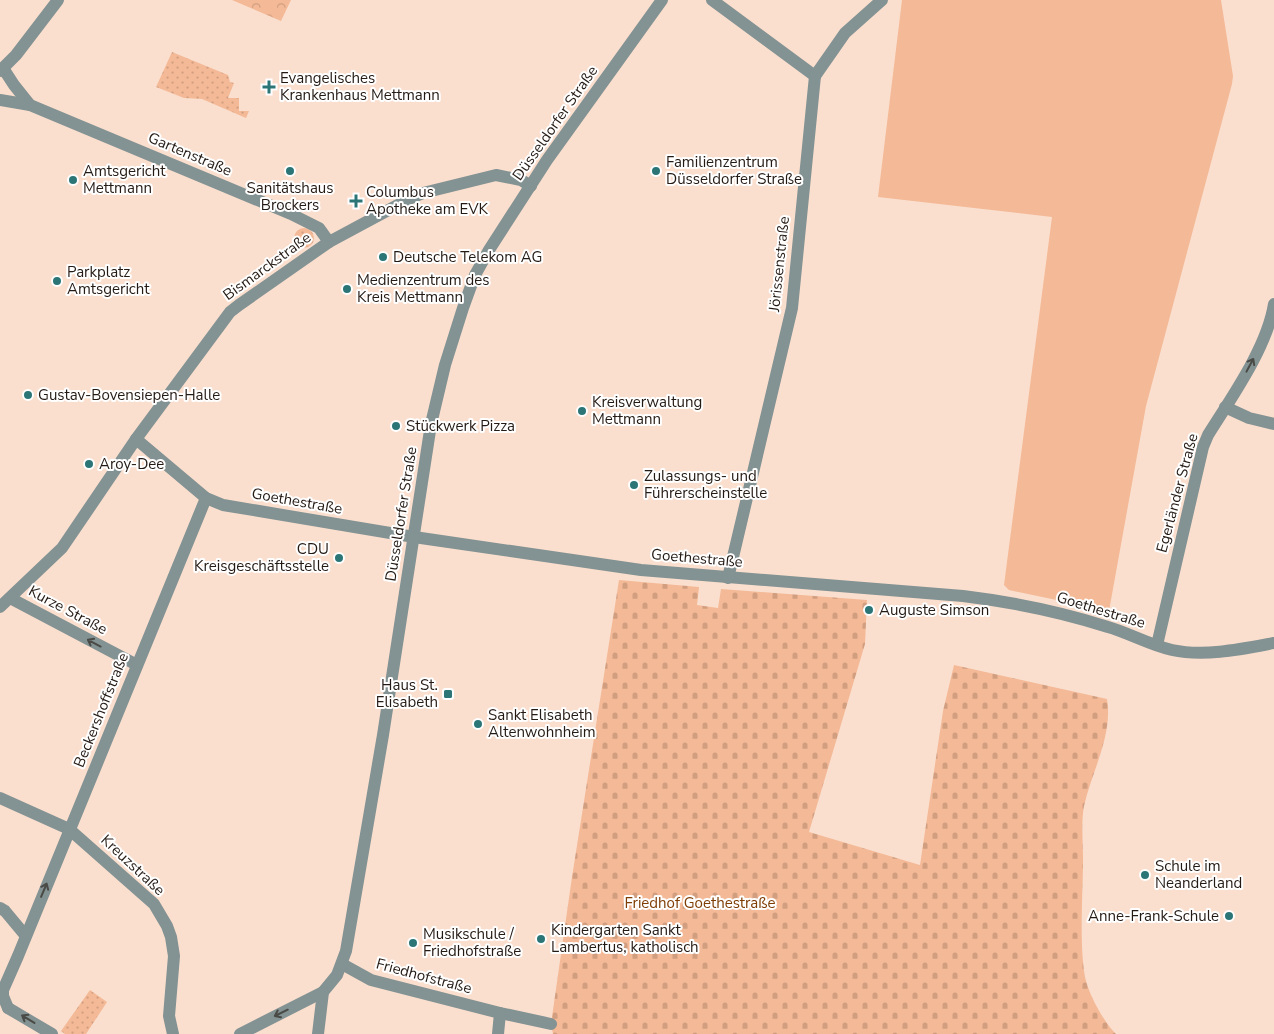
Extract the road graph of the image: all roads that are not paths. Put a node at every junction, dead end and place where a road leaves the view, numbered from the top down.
1 (58, 0) edge
2 (662, 0) edge
3 (712, 0) edge
4 (882, 0) edge
5 (2, 70) edge
6 (815, 76) junction
7 (0, 100) edge
8 (30, 105) junction
9 (531, 186) junction
10 (329, 242) junction
11 (1274, 304) edge
12 (1225, 407) junction
13 (1274, 424) edge
14 (136, 439) junction
15 (206, 498) junction
16 (414, 537) junction
17 (728, 578) junction
18 (10, 598) junction
19 (0, 607) edge
20 (1274, 643) edge
21 (1157, 645) junction
22 (137, 665) junction
23 (0, 798) edge
24 (69, 829) junction
25 (0, 908) edge
26 (25, 935) junction
27 (342, 964) junction
28 (322, 992) junction
29 (4, 1008) edge
30 (500, 1013) junction
31 (551, 1024) dead end
32 (52, 1034) edge
33 (173, 1034) edge
34 (240, 1034) edge
35 (318, 1034) edge
36 (498, 1034) edge

1 - 5 street
2 - 9 street, Düsseldorfer Straße
3 - 6 street
4 - 6 street
5 - 8 street, Gartenstraße
6 - 17 street, Jörissenstraße
7 - 8 street, Gartenstraße
8 - 10 street, Gartenstraße
9 - 10 street, Bismarckstraße
9 - 16 street, Düsseldorfer Straße
10 - 14 street, Bismarckstraße
12 -> 11 street, Egerländer Straße
12 - 13 street
12 - 21 street, Egerländer Straße
14 - 15 street, Goethestraße
14 - 18 street, Bismarckstraße
15 - 16 street, Goethestraße
15 - 22 street, Beckershoffstraße
16 - 17 street, Goethestraße
16 - 27 street, Düsseldorfer Straße
17 - 21 street, Goethestraße
18 - 19 street, Bismarckstraße
22 -> 18 street, Kurze Straße
20 - 21 street, Goethestraße
22 - 24 street, Beckershoffstraße
23 - 24 street, Kreuzstraße
26 -> 24 street, Beckershoffstraße
24 - 33 street, Kreuzstraße
25 - 26 street
26 - 29 street, Beckershoffstraße
27 - 28 street, Düsseldorfer Straße
27 - 30 street, Friedhofstraße
28 -> 34 street, Düsseldorfer Straße
28 - 35 street
32 -> 29 street
30 - 31 street, Friedhofstraße
30 - 36 street

